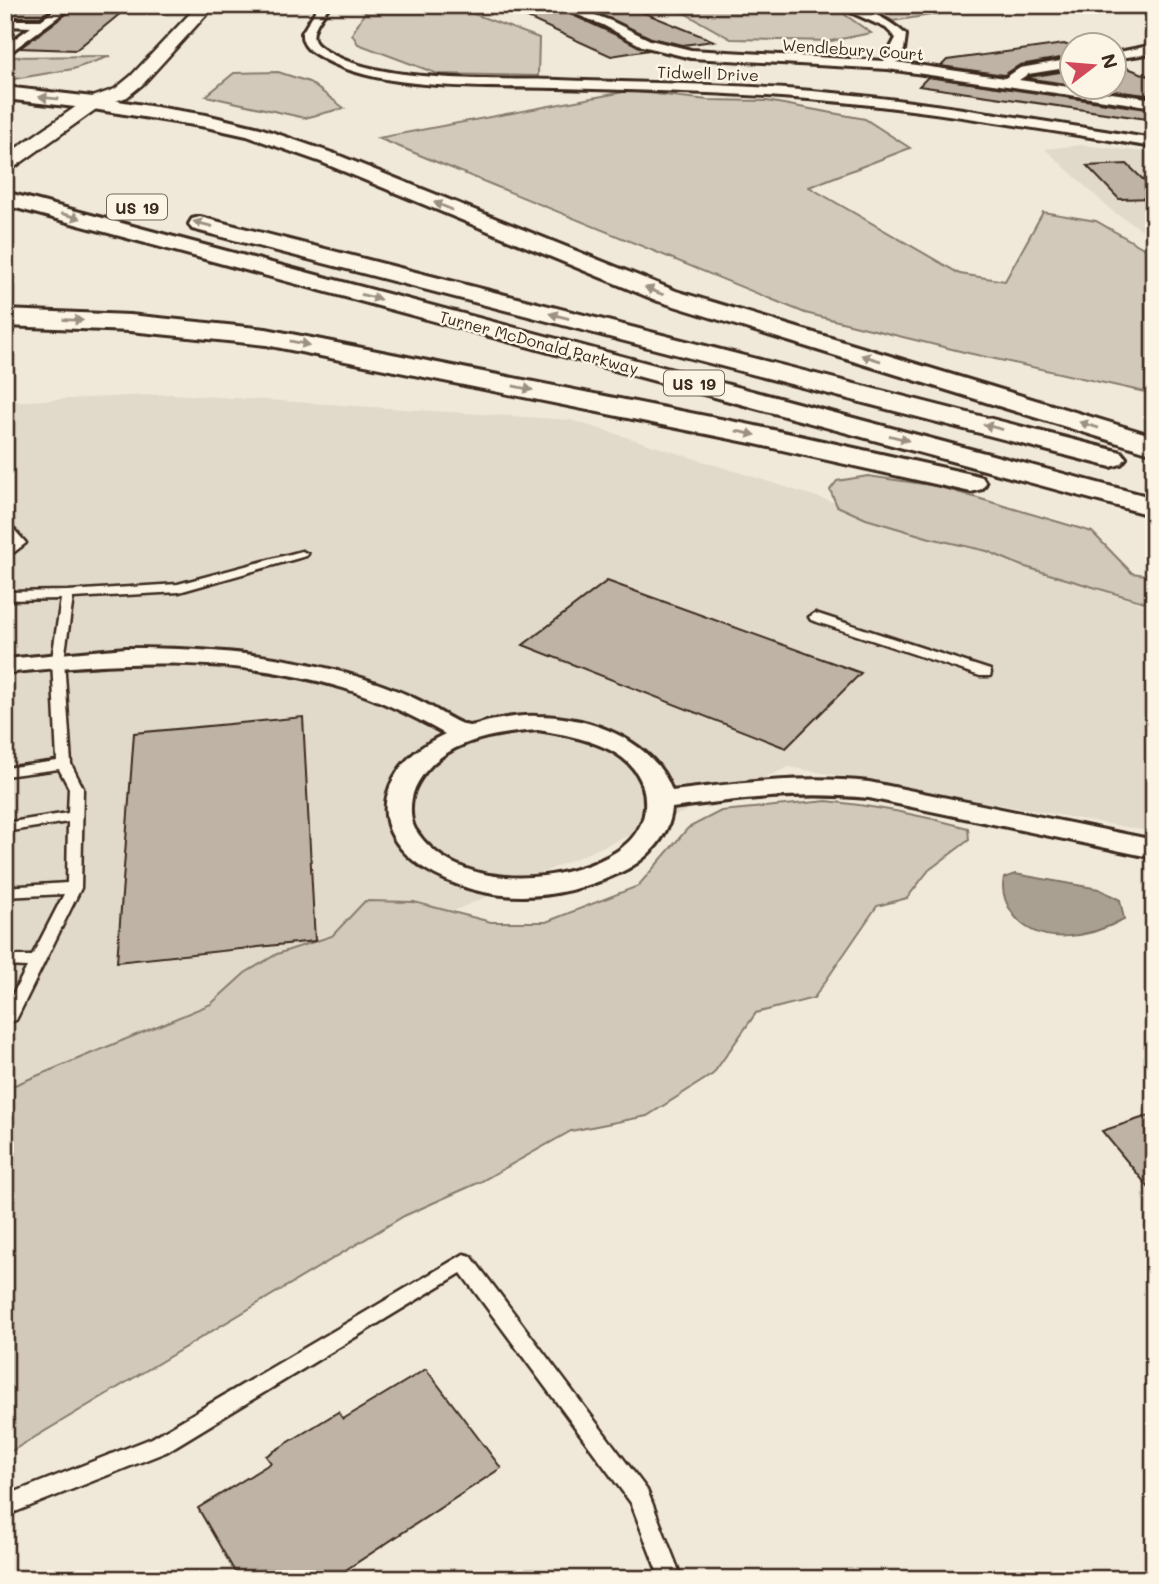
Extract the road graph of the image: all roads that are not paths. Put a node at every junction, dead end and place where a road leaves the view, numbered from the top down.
1 (69, 5) edge
2 (207, 5) edge
3 (325, 5) edge
4 (558, 5) edge
5 (840, 5) edge
6 (5, 23) edge
7 (44, 24) junction
8 (1154, 49) edge
9 (5, 52) edge
10 (1128, 54) edge
11 (888, 65) junction
12 (1058, 65) edge
13 (1007, 82) junction
14 (5, 93) edge
15 (93, 103) junction
16 (1154, 103) edge
17 (1154, 143) edge
18 (9, 178) edge
19 (177, 217) dead end
20 (5, 318) edge
21 (1154, 445) edge
22 (1154, 469) edge
23 (1154, 507) edge
24 (1154, 524) edge
25 (5, 526) edge
26 (302, 554) dead end
27 (5, 556) edge
28 (68, 595) junction
29 (5, 596) edge
30 (815, 617) dead end
31 (58, 659) junction
32 (5, 666) edge
33 (985, 673) dead end
34 (465, 734) junction
35 (64, 764) junction
36 (5, 772) edge
37 (661, 801) junction
38 (75, 816) junction
39 (5, 828) edge
40 (1154, 849) edge
41 (74, 888) junction
42 (5, 892) edge
43 (5, 961) edge
44 (37, 962) junction
45 (5, 1018) edge
46 (5, 1506) edge
47 (671, 1579) edge

1 - 7 street
2 - 15 main road
3 - 17 street, Tidwell Drive
4 - 11 street, Wendlebury Court
5 - 11 street
6 - 7 street
7 - 9 street
8 - 10 street
11 - 13 street, Wendlebury Court
12 - 13 street
13 - 16 street, Wendlebury Court
15 -> 14 highway
15 - 18 main road
21 -> 15 highway
18 -> 23 highway, Turner McDonald Parkway / US 19
22 -> 19 highway, Turner McDonald Parkway / US 19
20 -> 24 highway
25 - 27 lane
26 - 28 lane
28 - 29 lane
28 - 31 lane
30 - 33 lane
31 - 32 street
31 - 34 street
31 - 35 lane
34 - 37 street
34 - 37 street
35 - 36 lane
35 - 38 lane
37 - 40 street
38 - 39 lane
38 - 41 lane
41 - 42 lane
41 - 44 lane
43 - 44 lane
44 - 45 lane
46 - 47 lane

